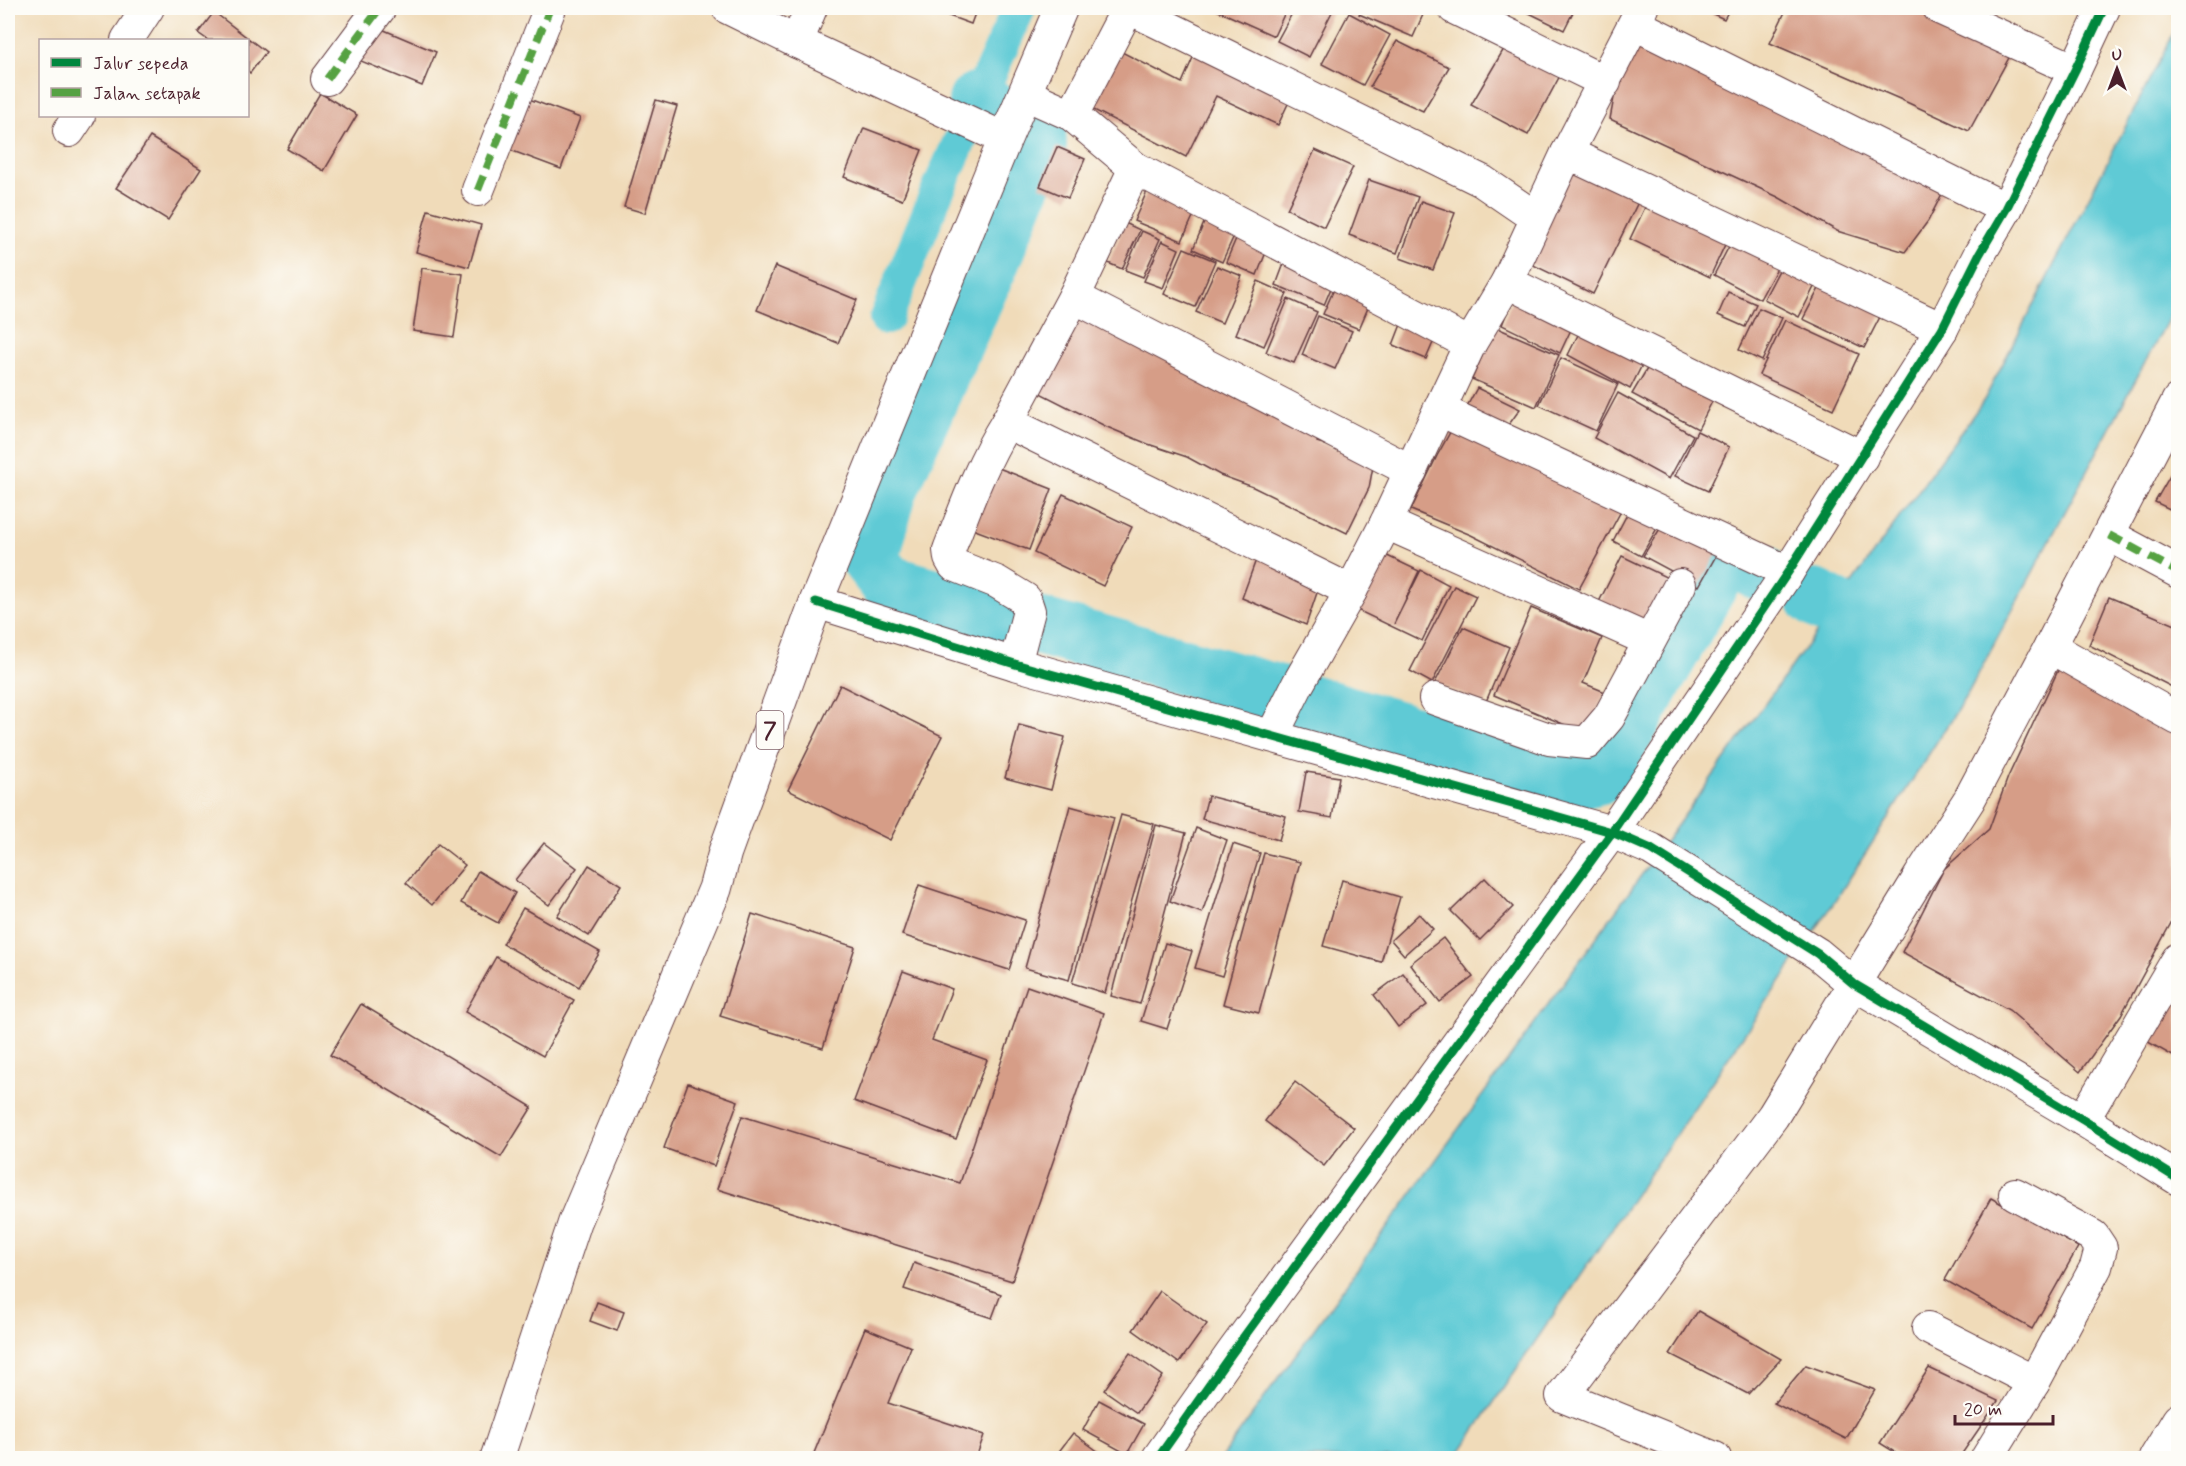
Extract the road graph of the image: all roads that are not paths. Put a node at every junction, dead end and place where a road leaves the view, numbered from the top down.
1 (148, 8) edge
2 (380, 8) edge
3 (550, 8) edge
4 (729, 8) edge
5 (810, 8) edge
6 (1061, 8) edge
7 (1128, 8) edge
8 (1454, 8) edge
9 (1939, 8) edge
10 (2104, 8) edge
11 (1638, 16) edge
12 (128, 39) edge
13 (797, 42) junction
14 (2075, 70) junction
15 (327, 79) dead end
16 (1605, 82) junction
17 (1025, 94) junction
18 (1072, 115) junction
19 (993, 133) junction
20 (1567, 153) junction
21 (1135, 168) junction
22 (478, 190) dead end
23 (2006, 209) junction
24 (1536, 218) junction
25 (1507, 282) junction
26 (1074, 297) junction
27 (1942, 329) junction
28 (1470, 344) junction
29 (2178, 400) edge
30 (1440, 410) junction
31 (1007, 422) junction
32 (1862, 457) junction
33 (1411, 471) junction
34 (1386, 523) junction
35 (2109, 535) junction
36 (1788, 572) junction
37 (2178, 572) edge
38 (1680, 585) dead end
39 (1351, 591) junction
40 (816, 602) junction
41 (1648, 640) junction
42 (2050, 647) junction
43 (1018, 653) junction
44 (1435, 699) dead end
45 (2178, 719) edge
46 (1277, 727) junction
47 (1611, 832) junction
48 (2178, 959) edge
49 (1854, 984) junction
50 (2083, 1119) junction
51 (2178, 1179) edge
52 (2015, 1194) dead end
53 (1928, 1328) dead end
54 (2034, 1382) junction
55 (2178, 1420) edge
56 (497, 1458) edge
57 (1158, 1458) edge
58 (1715, 1458) edge
59 (1987, 1458) edge
60 (2156, 1458) edge

1 - 12 street
2 - 15 street
3 - 22 street
4 - 13 street
5 - 13 street
6 - 17 highway, 7
7 - 18 street
7 - 24 street
8 - 16 street
9 - 14 street
10 - 14 street
11 - 16 street
11 - 23 street
13 - 19 street
14 - 23 street
16 - 20 street
17 - 18 street
17 - 19 highway, 7
18 - 21 street
19 - 40 highway, 7
20 - 24 street
20 - 27 street
21 - 26 street
21 - 28 street
23 - 27 street
24 - 25 street
25 - 28 street
25 - 32 street
26 - 31 street
26 - 33 street
27 - 32 street
28 - 30 street
29 - 35 street
30 - 33 street
30 - 36 street
31 - 39 street
31 - 43 street
32 - 36 street
33 - 34 street
34 - 39 street
34 - 41 street
35 - 37 street
35 - 42 street
36 - 47 street
38 - 41 street
39 - 46 street
40 - 43 street
40 - 56 highway, 7
41 - 44 street
42 - 45 street
42 - 49 street
43 - 46 street
46 - 47 street
47 - 49 street
47 - 57 street
48 - 50 street
49 - 50 street
49 - 58 street
50 - 51 street
52 - 54 street
53 - 54 street
54 - 59 street
55 - 60 street

